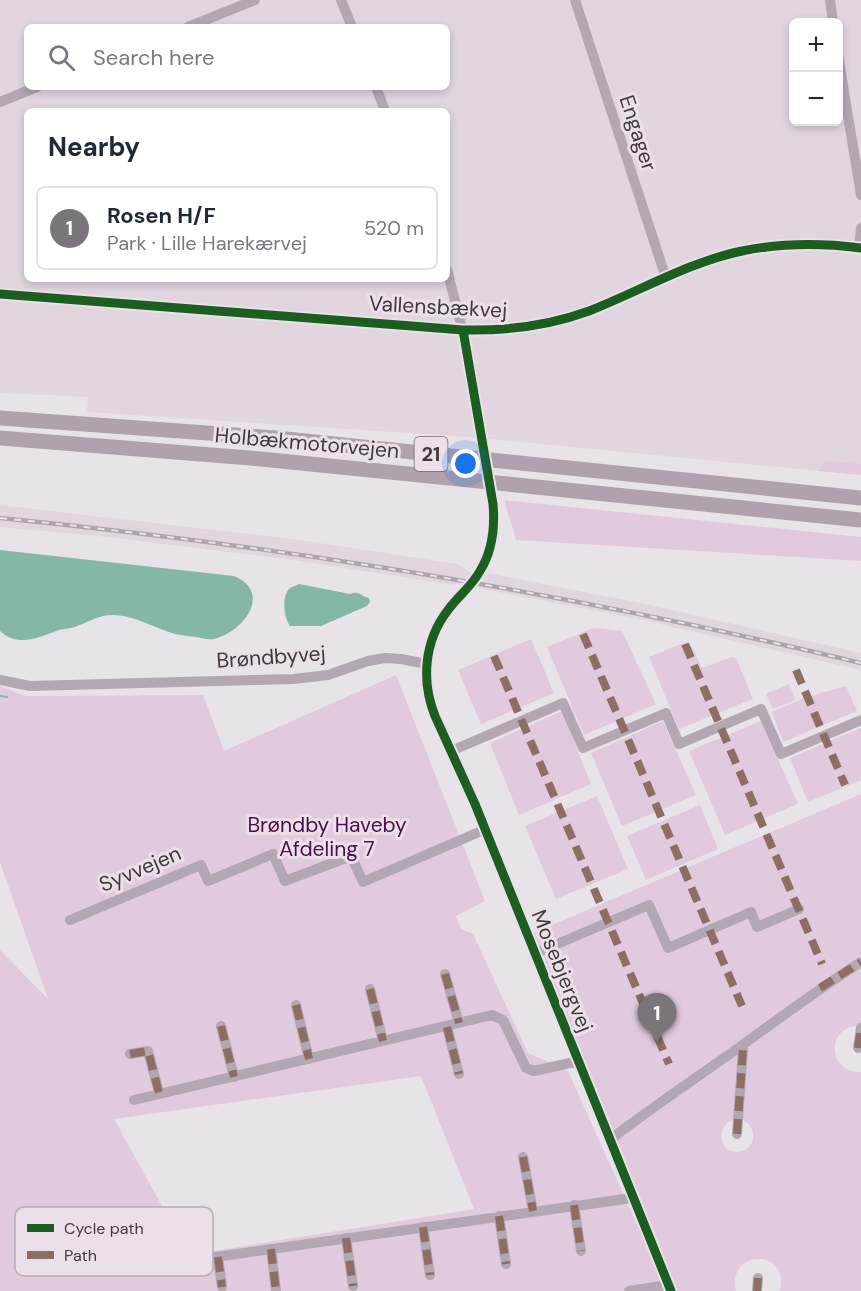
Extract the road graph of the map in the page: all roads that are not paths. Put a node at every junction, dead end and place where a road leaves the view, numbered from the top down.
1 (255, 0) edge
2 (341, 0) edge
3 (574, 0) edge
4 (830, 0) edge
5 (832, 18) edge
6 (195, 24) edge
7 (351, 24) edge
8 (841, 72) edge
9 (30, 90) edge
10 (377, 90) edge
11 (0, 102) edge
12 (385, 108) edge
13 (861, 195) edge
14 (861, 228) edge
15 (860, 248) edge
16 (666, 278) junction
17 (450, 281) edge
18 (0, 294) edge
19 (463, 330) junction
20 (0, 418) edge
21 (0, 438) edge
22 (483, 446) tunnel mouth
23 (492, 496) tunnel mouth
24 (861, 498) edge
25 (821, 516) junction
26 (861, 520) edge
27 (861, 530) edge
28 (427, 664) junction
29 (0, 680) edge
30 (861, 720) edge
31 (451, 751) junction
32 (486, 829) junction
33 (799, 909) dead end
34 (70, 920) dead end
35 (536, 953) junction
36 (861, 962) edge
37 (445, 974) dead end
38 (370, 989) dead end
39 (296, 1005) dead end
40 (459, 1023) junction
41 (221, 1026) dead end
42 (447, 1027) junction
43 (861, 1028) edge
44 (383, 1041) junction
45 (741, 1046) junction
46 (858, 1048) dead end
47 (130, 1054) dead end
48 (309, 1059) junction
49 (579, 1061) junction
50 (459, 1074) dead end
51 (234, 1077) junction
52 (159, 1093) junction
53 (134, 1100) dead end
54 (737, 1134) dead end
55 (611, 1139) junction
56 (524, 1157) dead end
57 (632, 1198) junction
58 (574, 1205) junction
59 (533, 1210) junction
60 (499, 1216) junction
61 (423, 1227) junction
62 (346, 1238) junction
63 (271, 1249) junction
64 (581, 1251) dead end
65 (218, 1257) junction
66 (213, 1258) edge
67 (506, 1263) dead end
68 (429, 1275) dead end
69 (758, 1278) dead end
70 (353, 1286) dead end
71 (222, 1287) dead end
72 (669, 1288) edge
73 (276, 1291) edge
74 (629, 1291) edge
75 (756, 1291) edge

1 - 6 street
2 - 7 street
3 - 16 street, Engager
4 - 5 street
8 - 13 street
9 - 11 street
10 - 12 street
14 - 15 street
15 - 16 street, Vallensbækvej
16 - 19 street, Vallensbækvej
17 - 19 street
18 - 19 street, Vallensbækvej
19 - 22 street
20 - 24 highway, Holbækmotorvejen / 21
21 - 25 highway, Holbækmotorvejen / 21
23 - 28 street
25 - 26 highway, Holbækmotorvejen / 21
25 - 27 highway
28 - 29 street, Brøndbyvej
28 - 31 street, Mosebjergvej
30 - 31 street
31 - 32 street, Mosebjergvej
32 - 34 street, Syvvejen
32 - 35 street, Mosebjergvej
33 - 35 street, Mosebjergvej
35 - 49 street, Mosebjergvej
36 - 45 street
37 - 40 street
38 - 44 street
39 - 48 street
40 - 42 street
40 - 49 street
41 - 51 street
42 - 44 street
42 - 50 street
43 - 46 street
44 - 48 street
45 - 54 street
45 - 55 street
47 - 52 street
48 - 51 street
49 - 55 street, Mosebjergvej
51 - 52 street
52 - 53 street
55 - 57 street, Mosebjergvej
56 - 59 street
57 - 58 street
57 - 72 street, Mosebjergvej
58 - 59 street
58 - 64 street
59 - 60 street
60 - 61 street
60 - 67 street
61 - 62 street
61 - 68 street
62 - 63 street
62 - 70 street
63 - 65 street
63 - 73 street
65 - 66 street
65 - 71 street
69 - 75 street
72 - 74 street

